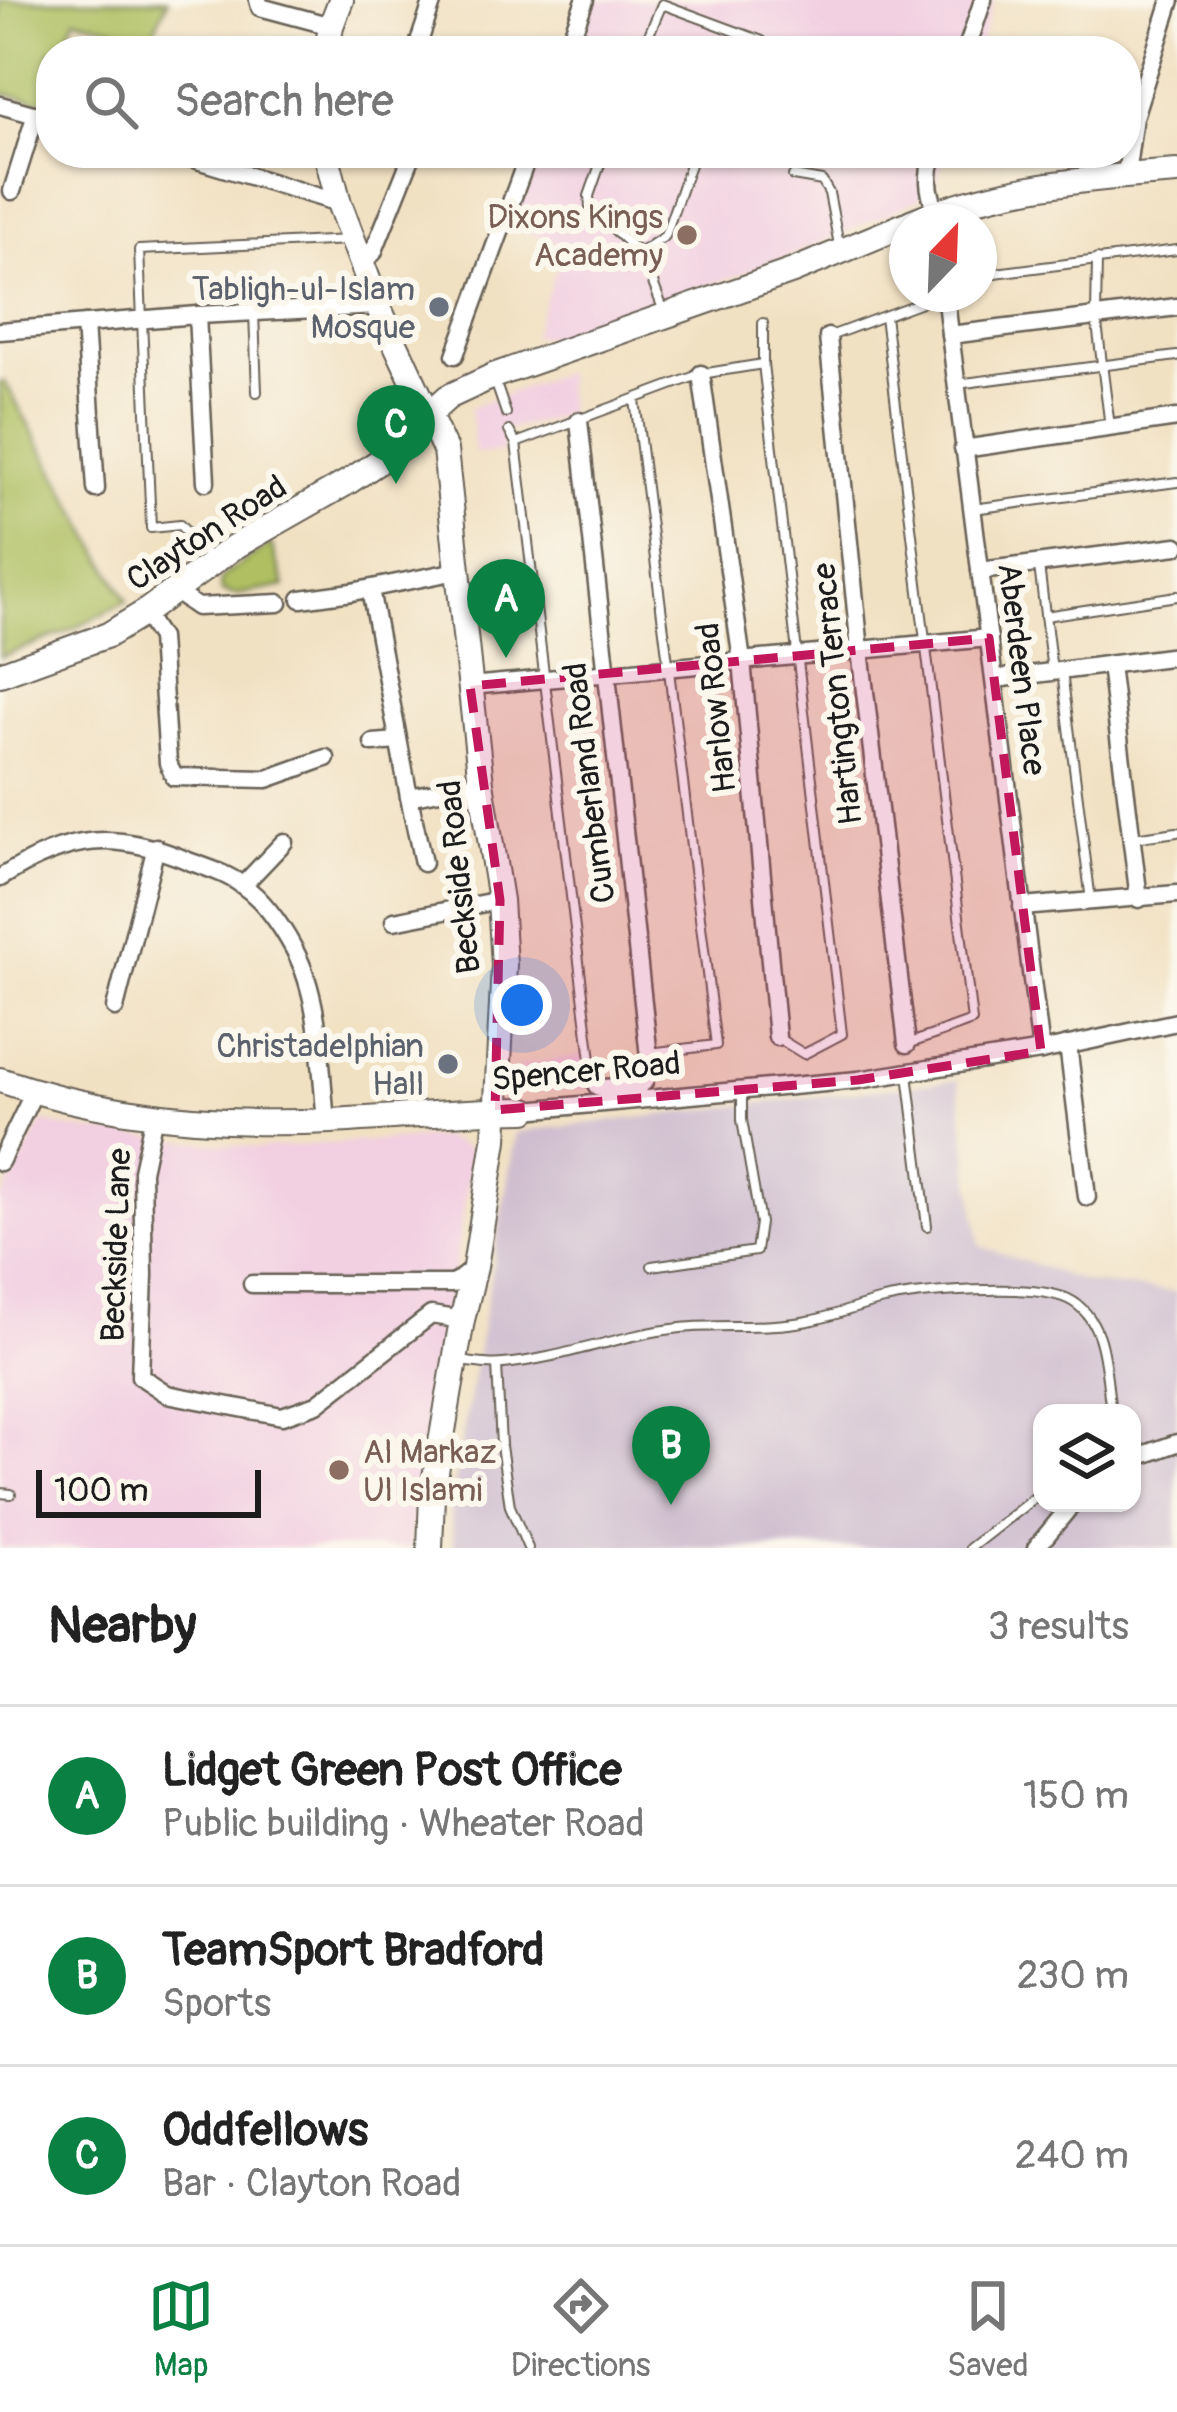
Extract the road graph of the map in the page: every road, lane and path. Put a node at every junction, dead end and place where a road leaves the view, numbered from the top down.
1 (258, 0) edge
2 (340, 0) edge
3 (434, 0) edge
4 (585, 0) edge
5 (982, 0) edge
6 (1171, 0) edge
7 (325, 36) edge
8 (330, 36) edge
9 (421, 36) edge
10 (572, 36) edge
11 (648, 36) edge
12 (748, 36) edge
13 (971, 36) edge
14 (1141, 85) edge
15 (0, 105) edge
16 (36, 115) edge
17 (36, 135) edge
18 (224, 168) edge
19 (330, 168) edge
20 (407, 168) edge
21 (524, 168) edge
22 (599, 168) edge
23 (689, 168) edge
24 (929, 168) edge
25 (1126, 168) edge
26 (1177, 172) edge
27 (1126, 175) junction
28 (793, 176) dead end
29 (11, 191) dead end
30 (339, 203) junction
31 (933, 204) edge
32 (961, 204) edge
33 (889, 231) edge
34 (1177, 250) edge
35 (357, 251) junction
36 (840, 251) junction
37 (638, 254) junction
38 (1097, 259) junction
39 (997, 273) edge
40 (378, 306) junction
41 (1177, 307) edge
42 (896, 312) edge
43 (947, 312) edge
44 (254, 313) junction
45 (197, 315) junction
46 (665, 316) junction
47 (885, 316) junction
48 (1096, 316) junction
49 (142, 320) junction
50 (763, 323) dead end
51 (85, 324) junction
52 (0, 331) edge
53 (950, 335) junction
54 (828, 337) joint
55 (455, 355) dead end
56 (1177, 356) edge
57 (763, 364) junction
58 (1102, 366) junction
59 (701, 374) junction
60 (493, 376) junction
61 (956, 384) junction
62 (257, 392) dead end
63 (635, 400) junction
64 (506, 412) dead end
65 (429, 414) junction
66 (1177, 418) edge
67 (579, 421) junction
68 (1110, 428) junction
69 (509, 431) dead end
70 (515, 443) junction
71 (963, 449) junction
72 (206, 482) dead end
73 (1177, 482) edge
74 (96, 489) dead end
75 (971, 509) junction
76 (1177, 546) edge
77 (212, 562) junction
78 (1039, 564) junction
79 (458, 571) junction
80 (980, 571) junction
81 (370, 589) junction
82 (174, 591) junction
83 (1177, 596) edge
84 (301, 599) dead end
85 (279, 603) dead end
86 (144, 614) junction
87 (1045, 616) junction
88 (989, 638) junction
89 (927, 644) junction
90 (860, 650) junction
91 (797, 656) junction
92 (1177, 656) edge
93 (742, 661) junction
94 (1110, 665) junction
95 (668, 668) junction
96 (1057, 671) junction
97 (0, 674) edge
98 (605, 674) junction
99 (996, 679) junction
100 (544, 680) junction
101 (470, 686) junction
102 (398, 741) junction
103 (373, 743) dead end
104 (326, 758) dead end
105 (481, 783) junction
106 (409, 796) junction
107 (1177, 832) edge
108 (1132, 838) junction
109 (284, 842) dead end
110 (155, 847) junction
111 (422, 862) dead end
112 (0, 878) edge
113 (243, 885) junction
114 (1177, 894) edge
115 (1139, 899) junction
116 (500, 900) junction
117 (1091, 902) junction
118 (1022, 907) junction
119 (394, 921) dead end
120 (115, 1009) dead end
121 (1177, 1022) edge
122 (777, 1037) joint
123 (907, 1044) joint
124 (1069, 1045) junction
125 (1041, 1051) junction
126 (649, 1053) junction
127 (908, 1072) junction
128 (0, 1080) edge
129 (594, 1080) joint
130 (742, 1090) junction
131 (34, 1092) junction
132 (496, 1110) junction
133 (526, 1110) joint
134 (154, 1114) junction
135 (326, 1121) junction
136 (0, 1162) edge
137 (1087, 1197) dead end
138 (927, 1226) dead end
139 (652, 1266) dead end
140 (475, 1267) junction
141 (252, 1285) dead end
142 (463, 1319) junction
143 (456, 1361) junction
144 (496, 1365) junction
145 (1110, 1404) edge
146 (1177, 1443) edge
147 (1141, 1456) edge
148 (0, 1493) edge
149 (11, 1494) dead end
150 (1033, 1499) edge
151 (1065, 1512) edge
152 (430, 1548) edge
153 (528, 1548) edge
154 (970, 1548) edge
155 (1036, 1548) edge

1 - 7 street
2 - 8 street
3 - 9 street
4 - 10 street
5 - 13 street
6 - 14 street
11 - 12 lane
15 - 16 street
17 - 29 street
18 - 30 street
19 - 30 street, Beckside Road
20 - 35 street
21 - 55 street
22 - 37 lane
23 - 37 lane
24 - 31 street
25 - 27 street
26 - 27 street, Clayton Road
27 - 32 street, Clayton Road
28 - 36 lane
30 - 35 street, Beckside Road
33 - 36 street, Clayton Road
34 - 38 lane
35 - 40 street, Beckside Road
35 - 49 lane
36 - 46 street, Clayton Road
37 - 46 lane
38 - 39 lane
38 - 48 lane
40 - 44 street
40 - 65 street, Beckside Road
41 - 48 street
42 - 47 lane
43 - 53 street, Aberdeen Place
44 - 45 street
44 - 62 lane
45 - 49 street
45 - 72 street
46 - 60 street, Clayton Road
47 - 54 lane
47 - 89 lane
48 - 53 street
48 - 58 lane
49 - 51 street
49 - 77 lane
50 - 57 lane
51 - 52 street
51 - 74 street
53 - 61 street, Aberdeen Place
54 - 90 street, Hartington Terrace
56 - 58 lane
57 - 59 lane
57 - 91 lane
58 - 61 lane
58 - 68 lane
59 - 63 lane
59 - 93 street, Harlow Road
60 - 64 lane
60 - 65 street, Clayton Road
61 - 71 street, Aberdeen Place
63 - 67 lane
63 - 95 lane
65 - 77 street, Clayton Road
65 - 79 street, Beckside Road
66 - 68 street
67 - 70 lane
67 - 98 street, Cumberland Road
68 - 71 street
69 - 70 lane
70 - 100 lane
71 - 75 street, Aberdeen Place
73 - 75 lane
75 - 80 street, Aberdeen Place
76 - 78 street
77 - 82 street, Clayton Road
78 - 80 street
78 - 87 lane
79 - 81 street
79 - 101 street, Beckside Road
80 - 88 street, Aberdeen Place
81 - 84 street
81 - 102 street
82 - 85 street
82 - 86 street, Clayton Road
83 - 87 lane
86 - 97 street, Clayton Road
86 - 104 street
87 - 96 lane
88 - 89 street
88 - 99 street, Aberdeen Place
89 - 90 street
89 - 123 lane
90 - 91 street
90 - 123 street, Hartington Terrace
91 - 93 street
91 - 122 lane
92 - 94 street
93 - 95 street
93 - 122 street, Harlow Road
94 - 96 street
94 - 108 street
95 - 98 street
95 - 126 lane
96 - 99 street
96 - 117 lane
98 - 100 street
98 - 126 street, Cumberland Road
99 - 118 street, Aberdeen Place
100 - 101 street
100 - 129 lane
101 - 105 street, Beckside Road
102 - 103 street
102 - 106 street
105 - 106 street
105 - 116 street, Beckside Road
106 - 111 street
107 - 108 lane
108 - 115 street
109 - 113 street
110 - 112 street
110 - 113 street
110 - 120 street
113 - 135 street
114 - 115 street
115 - 117 street
116 - 119 street
116 - 132 street, Beckside Road
117 - 118 street
118 - 125 street, Aberdeen Place
121 - 124 street, Spencer Road
124 - 125 street, Spencer Road
124 - 137 street
125 - 127 street, Spencer Road
126 - 129 street
127 - 130 street, Spencer Road
127 - 138 lane
128 - 131 street, Spencer Road
130 - 133 street, Spencer Road
130 - 139 lane
131 - 134 street, Spencer Road
131 - 136 street
132 - 133 street, Spencer Road
132 - 135 street, Spencer Road
132 - 140 street, Beckside Road
134 - 135 street, Spencer Road
134 - 142 street, Beckside Lane
140 - 141 street
140 - 142 street, Beckside Road
142 - 143 street, Beckside Road
143 - 144 lane
143 - 152 street, Beckside Road
144 - 145 lane
144 - 153 lane
146 - 147 street
148 - 149 lane
150 - 154 lane
151 - 155 street

